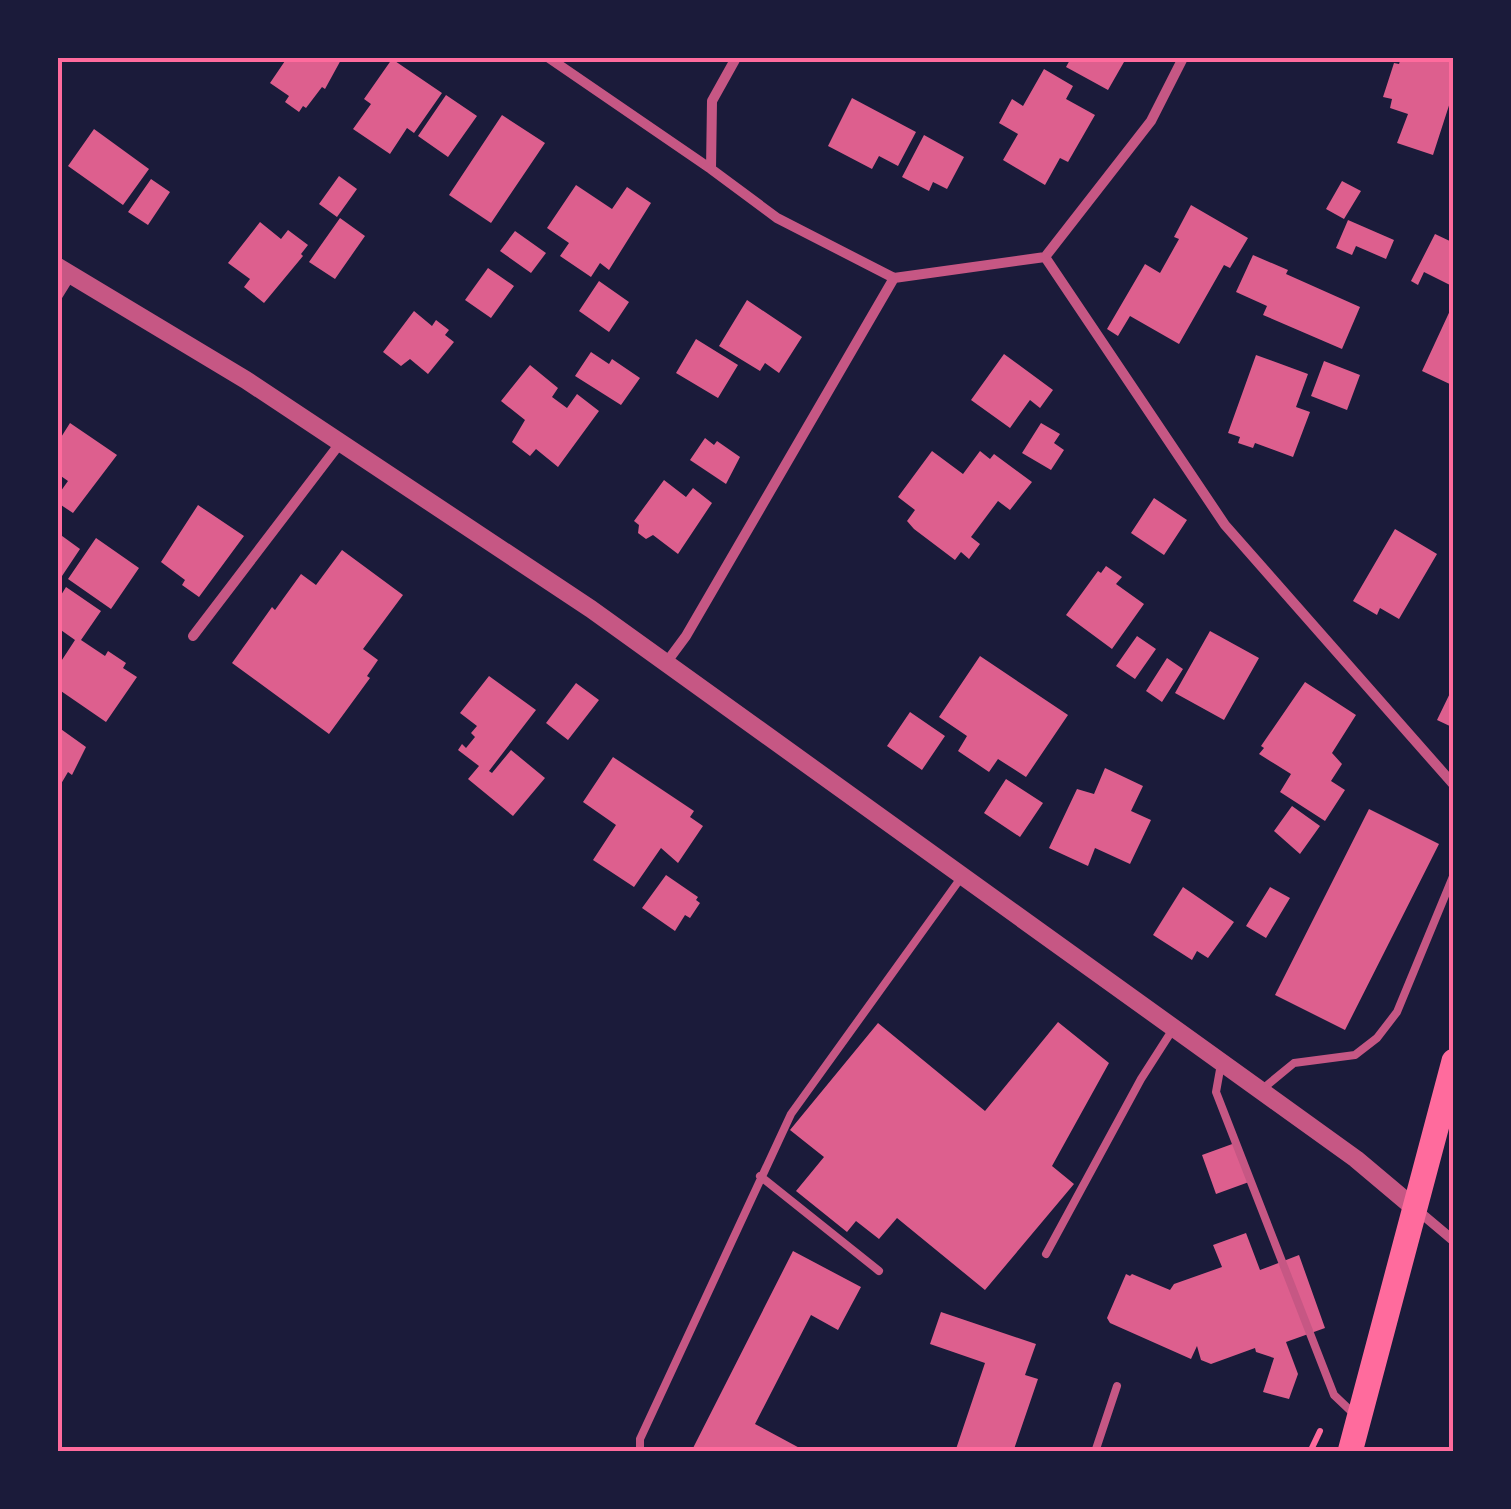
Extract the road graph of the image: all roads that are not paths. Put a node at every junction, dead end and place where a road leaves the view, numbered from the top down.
1 (549, 58) edge
2 (736, 58) edge
3 (1183, 58) edge
4 (711, 169) junction
5 (1045, 257) junction
6 (64, 270) edge
7 (894, 278) junction
8 (58, 294) edge
9 (341, 442) junction
10 (193, 636) dead end
11 (666, 663) junction
12 (1454, 785) edge
13 (1454, 874) edge
14 (963, 875) junction
15 (1174, 1029) junction
16 (1454, 1062) edge
17 (1221, 1064) junction
18 (1260, 1091) junction
19 (760, 1176) junction
20 (1413, 1207) junction
21 (1454, 1240) edge
22 (1046, 1254) dead end
23 (879, 1270) dead end
24 (1118, 1386) dead end
25 (1359, 1419) junction
26 (640, 1452) edge
27 (1096, 1452) edge
28 (1350, 1452) edge

1 - 4 street
2 - 4 street
3 - 5 street
4 - 7 street
5 - 7 street
5 - 12 street
6 - 8 street
6 - 9 street
7 - 11 street
9 - 10 street
9 - 11 street
11 - 14 street
13 - 18 lane
14 - 15 street
14 - 19 lane
15 - 17 street
15 - 22 lane
16 - 20 main road
17 - 18 street
17 - 25 lane
18 - 20 street
19 - 23 lane
19 - 26 lane
20 - 21 street
20 - 25 main road
24 - 27 lane
25 - 28 main road

